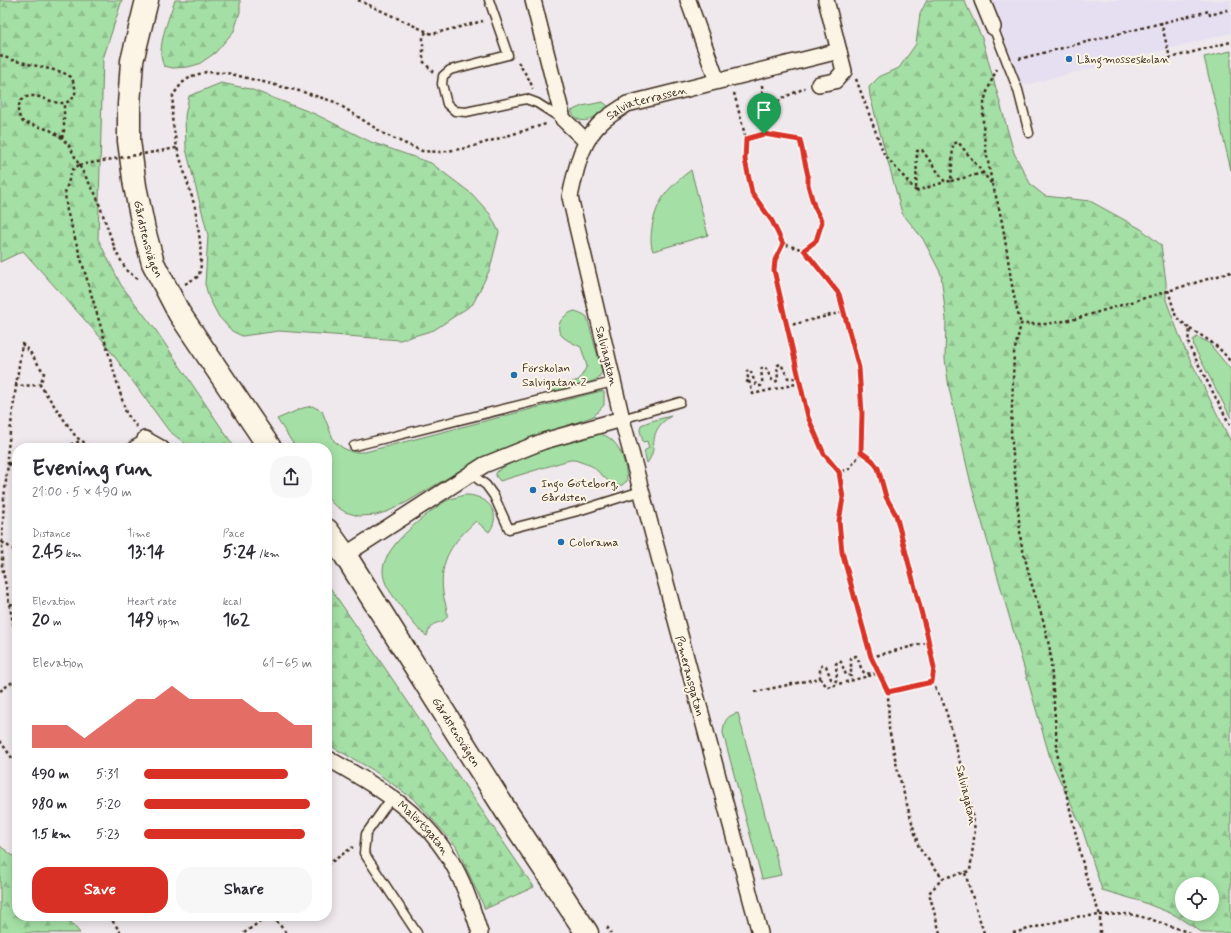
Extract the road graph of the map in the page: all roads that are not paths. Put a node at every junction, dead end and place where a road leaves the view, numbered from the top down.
1 (146, 0) edge
2 (489, 0) edge
3 (533, 0) edge
4 (688, 0) edge
5 (826, 0) edge
6 (982, 0) edge
7 (993, 27) joint
8 (839, 51) junction
9 (717, 81) junction
10 (819, 84) road end
11 (563, 119) junction
12 (1029, 133) dead end
13 (586, 141) junction
14 (613, 382) junction
15 (680, 402) dead end
16 (622, 419) junction
17 (145, 439) joint
18 (139, 443) edge
19 (152, 443) edge
20 (267, 443) edge
21 (354, 446) dead end
22 (471, 474) junction
23 (641, 491) junction
24 (332, 537) edge
25 (345, 555) junction
26 (332, 761) edge
27 (392, 797) junction
28 (417, 933) edge
29 (480, 933) edge
30 (587, 933) edge
31 (760, 933) edge

1 - 20 street, Gårdstensvägen
2 - 11 lane
3 - 11 street
4 - 9 street
5 - 8 street
6 - 7 street
7 - 12 lane
8 - 9 street, Salviaterrassen
8 - 10 street
9 - 13 street, Salviaterrassen
11 - 13 street
13 - 14 street, Salviagatan
14 - 16 street, Salviagatan
14 - 21 lane
15 - 16 lane
16 - 22 street
16 - 23 street, Pomeransgatan
17 - 18 lane
17 - 19 street
22 - 23 lane
22 - 25 street
23 - 31 street, Pomeransgatan
24 - 25 street, Gårdstensvägen
25 - 30 street, Gårdstensvägen
26 - 27 street, Malörtsgatan
27 - 28 lane
27 - 29 street, Malörtsgatan

